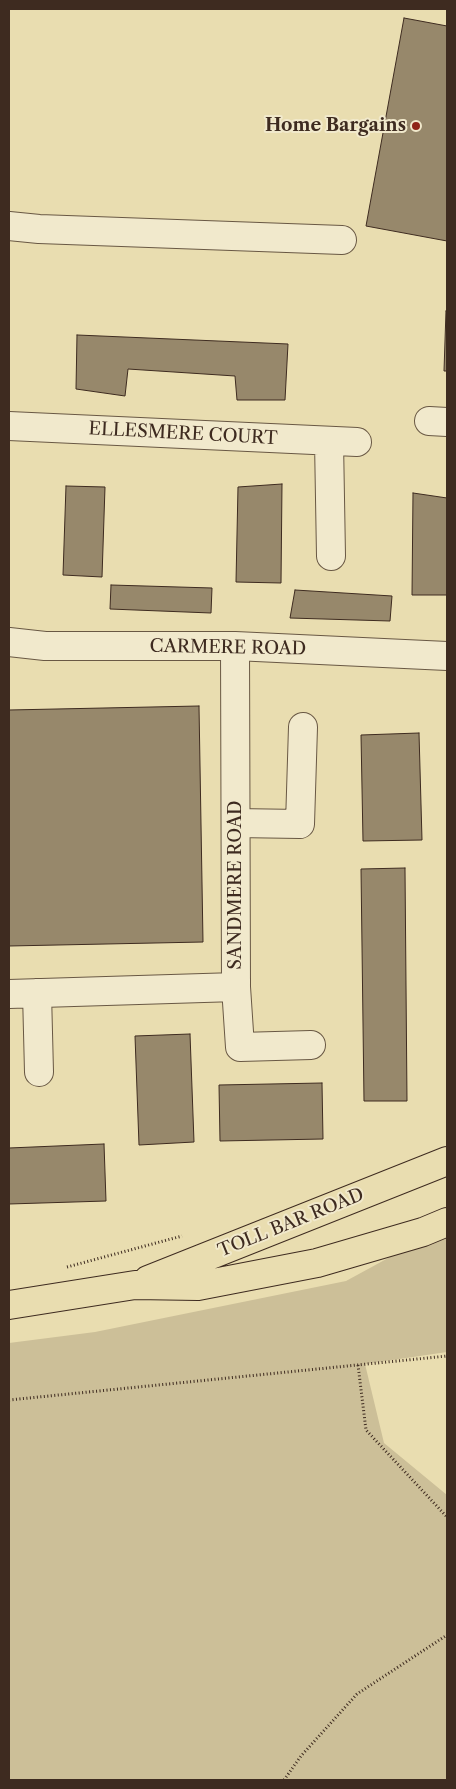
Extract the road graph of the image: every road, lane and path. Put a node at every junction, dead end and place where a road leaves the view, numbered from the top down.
1 (9, 226) edge
2 (342, 240) dead end
3 (9, 426) edge
4 (329, 441) junction
5 (357, 442) dead end
6 (331, 556) dead end
7 (9, 642) edge
8 (235, 646) junction
9 (447, 656) edge
10 (303, 727) dead end
11 (236, 823) junction
12 (236, 987) junction
13 (37, 993) junction
14 (9, 994) edge
15 (311, 1045) dead end
16 (39, 1072) dead end
17 (447, 1161) edge
18 (447, 1222) edge
19 (189, 1234) dead end
20 (66, 1268) dead end
21 (135, 1285) junction
22 (9, 1305) edge
23 (447, 1356) edge
24 (358, 1365) junction
25 (9, 1400) edge
26 (447, 1517) edge
27 (447, 1635) edge
28 (284, 1780) edge

1 - 2 street
3 - 4 street, ELLESMERE COURT
4 - 5 street, ELLESMERE COURT
4 - 6 street
7 - 8 street, CARMERE ROAD
8 - 9 street, CARMERE ROAD
8 - 11 street, SANDMERE ROAD
10 - 11 street
11 - 12 street, SANDMERE ROAD
12 - 13 street, SANDMERE ROAD
12 - 15 street
13 - 14 street, SANDMERE ROAD
13 - 16 street
17 - 21 main road, TOLL BAR ROAD
18 - 21 main road, TOLL BAR ROAD
19 - 20 path
21 - 22 main road, TOLL BAR ROAD
23 - 24 path
24 - 25 path
24 - 26 path
27 - 28 path

